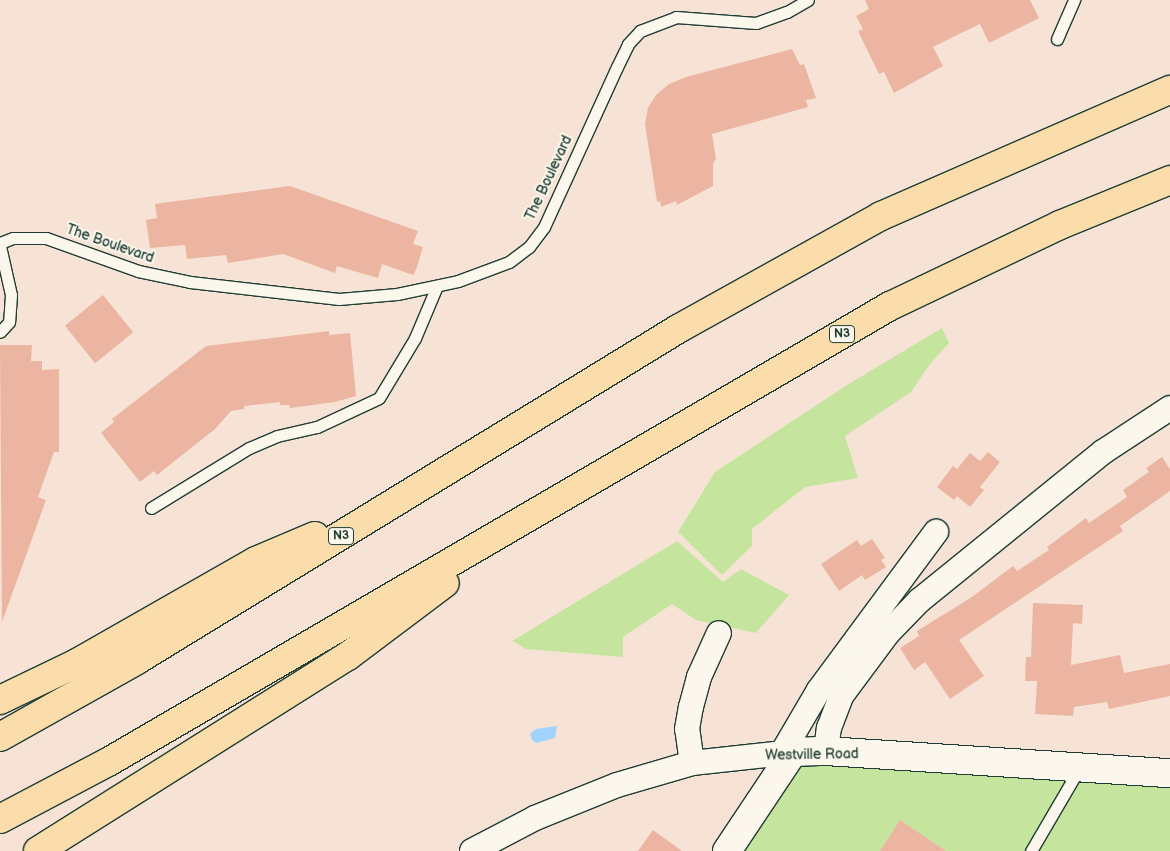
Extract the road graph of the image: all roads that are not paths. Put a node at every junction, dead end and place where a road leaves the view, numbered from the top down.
1 (808, 0) edge
2 (1074, 0) edge
3 (1057, 40) dead end
4 (1170, 90) edge
5 (1170, 180) edge
6 (0, 245) edge
7 (437, 286) junction
8 (0, 332) edge
9 (1170, 408) edge
10 (408, 496) junction
11 (151, 508) dead end
12 (529, 517) junction
13 (936, 532) dead end
14 (719, 633) dead end
15 (0, 700) edge
16 (0, 736) edge
17 (826, 751) junction
18 (787, 753) junction
19 (692, 763) junction
20 (1080, 767) junction
21 (1170, 772) edge
22 (0, 819) edge
23 (38, 851) edge
24 (472, 851) edge
25 (726, 851) edge
26 (1031, 851) edge

1 - 7 lane, The Boulevard
2 - 3 lane
4 - 10 highway, N3
5 - 12 highway, N3
6 - 7 lane, The Boulevard
6 - 8 lane
7 - 11 lane
9 - 17 street
10 - 15 highway
10 - 16 highway, N3
12 - 22 highway, N3
12 - 23 highway
13 - 18 street
14 - 19 street
17 - 18 street, Westville Road
17 - 20 street, Westville Road
18 - 19 street, Westville Road
18 - 25 street
19 - 24 street, Westville Road
20 - 21 street, Westville Road
20 - 26 lane

